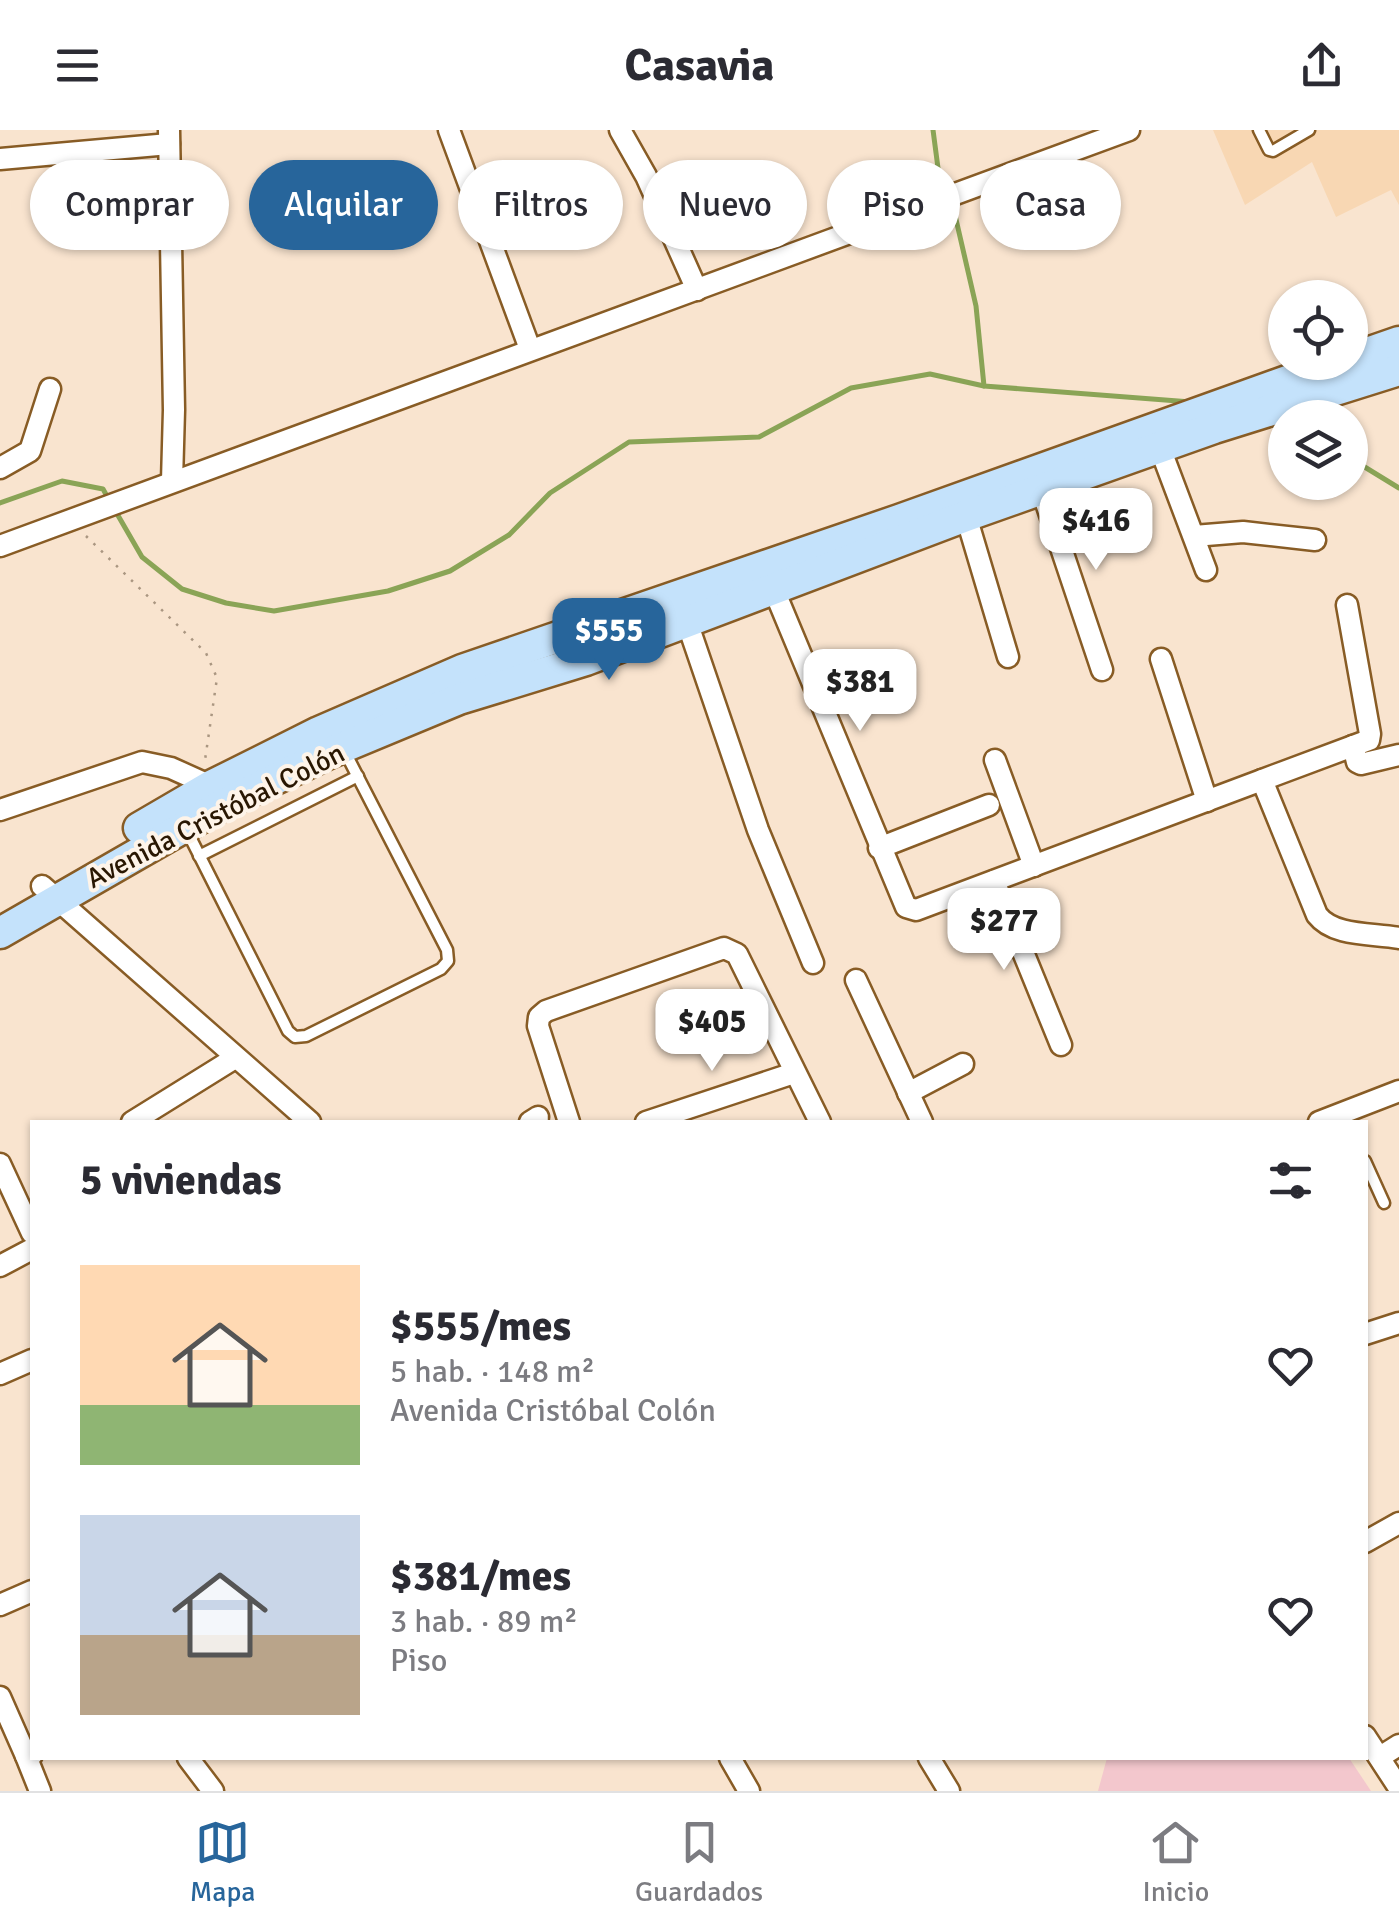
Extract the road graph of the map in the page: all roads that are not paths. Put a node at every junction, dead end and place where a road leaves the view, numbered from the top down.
1 (449, 130) edge
2 (620, 130) edge
3 (1129, 130) edge
4 (1259, 130) edge
5 (1308, 130) edge
6 (169, 137) edge
7 (0, 159) edge
8 (697, 290) junction
9 (1399, 342) edge
10 (530, 349) junction
11 (1368, 353) edge
12 (1399, 370) edge
13 (1318, 382) joint
14 (50, 389) dead end
15 (1206, 420) junction
16 (1160, 448) junction
17 (0, 468) edge
18 (172, 481) junction
19 (1042, 491) junction
20 (966, 516) junction
21 (1194, 536) junction
22 (1315, 540) dead end
23 (0, 546) edge
24 (1206, 570) dead end
25 (774, 590) junction
26 (1347, 605) dead end
27 (687, 622) junction
28 (1008, 657) dead end
29 (1161, 660) dead end
30 (1102, 670) dead end
31 (1353, 746) junction
32 (343, 747) junction
33 (1399, 755) edge
34 (995, 760) dead end
35 (358, 776) junction
36 (1262, 780) junction
37 (207, 784) junction
38 (1208, 800) junction
39 (989, 805) dead end
40 (0, 810) edge
41 (184, 826) junction
42 (879, 848) junction
43 (200, 856) junction
44 (1034, 866) junction
45 (994, 881) junction
46 (48, 893) junction
47 (0, 912) edge
48 (0, 933) edge
49 (1399, 938) edge
50 (813, 963) dead end
51 (856, 980) dead end
52 (1061, 1045) dead end
53 (235, 1058) junction
54 (963, 1064) dead end
55 (794, 1073) junction
56 (1399, 1091) edge
57 (908, 1093) junction
58 (1346, 1118) edge
59 (135, 1120) edge
60 (308, 1120) edge
61 (568, 1120) edge
62 (652, 1120) edge
63 (819, 1120) edge
64 (921, 1120) edge
65 (0, 1164) edge
66 (1368, 1168) edge
67 (1384, 1203) dead end
68 (30, 1229) edge
69 (30, 1250) edge
70 (0, 1266) edge
71 (1399, 1322) edge
72 (1368, 1333) edge
73 (30, 1361) edge
74 (0, 1374) edge
75 (1399, 1522) edge
76 (1368, 1540) edge
77 (30, 1592) edge
78 (0, 1604) edge
79 (0, 1697) edge
80 (1368, 1740) edge
81 (1399, 1745) edge
82 (29, 1755) edge
83 (1380, 1757) junction
84 (190, 1760) edge
85 (731, 1760) edge
86 (929, 1760) edge
87 (1399, 1788) edge
88 (35, 1789) edge
89 (214, 1791) edge
90 (749, 1791) edge
91 (949, 1791) edge

1 - 10 street
2 - 8 street
3 - 8 street
4 - 5 lane
6 - 7 street
6 - 18 street
8 - 10 street
9 - 11 street
10 - 18 street
12 - 13 street, Avenida Cristóbal Colón
13 - 15 street, Avenida Cristóbal Colón
14 - 17 street
15 - 16 street, Avenida Cristóbal Colón
15 - 37 street, Avenida Cristóbal Colón
16 - 19 street, Avenida Cristóbal Colón
16 - 21 street
18 - 23 street
19 - 20 street, Avenida Cristóbal Colón
19 - 30 street
20 - 25 street, Avenida Cristóbal Colón
20 - 28 street
21 - 22 street
21 - 24 street
25 - 27 street, Avenida Cristóbal Colón
25 - 42 street
26 - 31 street
27 - 32 street, Avenida Cristóbal Colón
27 - 50 street
29 - 38 street
31 - 33 street
31 - 36 street
32 - 35 lane
32 - 41 street, Avenida Cristóbal Colón
34 - 44 street
35 - 43 lane
35 - 43 lane
36 - 38 street
36 - 49 street
37 - 40 street
37 - 46 street, Avenida Cristóbal Colón
38 - 44 street
39 - 42 street
41 - 43 lane
41 - 46 street, Avenida Cristóbal Colón
42 - 45 street
44 - 45 street
45 - 52 street
46 - 47 street, Avenida Cristóbal Colón
46 - 48 street, Avenida Cristóbal Colón
46 - 53 street
51 - 57 street
53 - 59 street
53 - 60 street
54 - 57 street
55 - 61 street
55 - 62 street
55 - 63 street
56 - 58 street
57 - 64 street
65 - 68 street
66 - 67 lane
69 - 70 street
71 - 72 street
73 - 74 street
75 - 76 street
77 - 78 street
79 - 82 street
80 - 83 street
81 - 83 street
82 - 88 street
83 - 87 street
84 - 89 street
85 - 90 street
86 - 91 street

